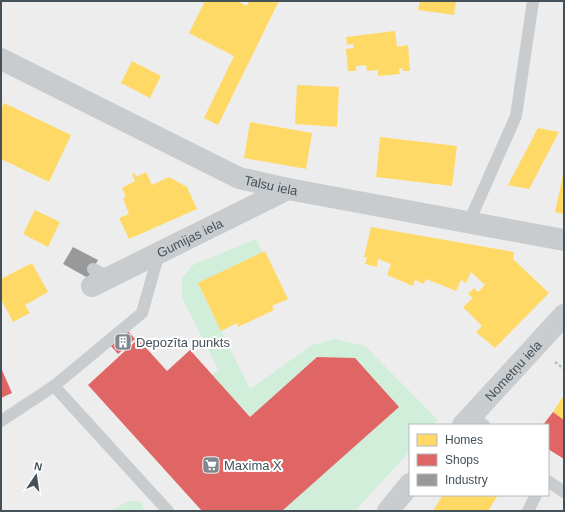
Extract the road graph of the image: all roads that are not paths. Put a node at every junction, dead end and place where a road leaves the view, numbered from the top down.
1 (533, 1) edge
2 (1, 59) edge
3 (288, 189) junction
4 (468, 222) junction
5 (564, 240) edge
6 (159, 253) junction
7 (98, 278) dead end
8 (564, 315) edge
9 (54, 386) junction
10 (1, 421) edge
11 (473, 422) edge
12 (549, 482) edge
13 (409, 485) edge
14 (564, 492) edge
15 (536, 496) edge
16 (168, 511) edge
17 (388, 511) edge
18 (528, 511) edge

1 - 4 lane
2 - 3 street, Talsu iela
3 - 4 street, Talsu iela
3 - 6 street, Gumijas iela
4 - 5 street, Talsu iela
6 - 7 street, Gumijas iela
6 - 9 lane
8 - 11 street, Nometņu iela
9 - 10 lane
9 - 16 lane
12 - 14 lane
13 - 17 street
15 - 18 lane

